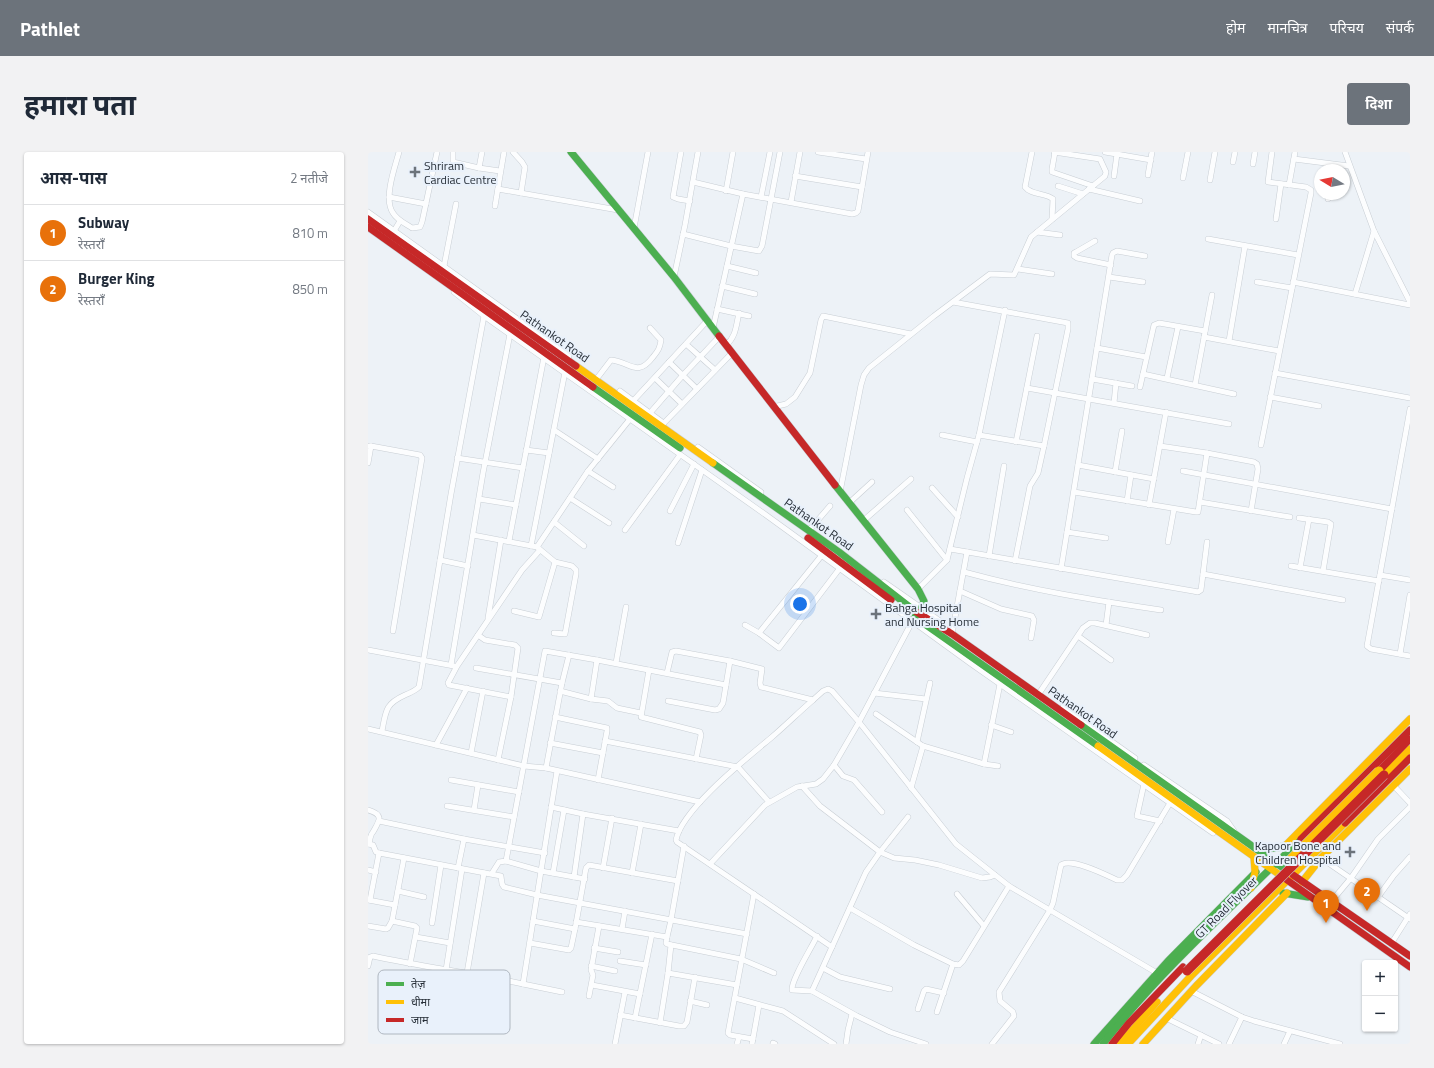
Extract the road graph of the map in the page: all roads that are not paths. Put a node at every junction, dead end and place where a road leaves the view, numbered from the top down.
1 (399, 152) edge
2 (437, 152) edge
3 (453, 152) edge
4 (482, 152) edge
5 (504, 152) edge
6 (513, 152) edge
7 (648, 152) edge
8 (681, 152) edge
9 (698, 152) edge
10 (733, 152) edge
11 (770, 152) edge
12 (800, 152) edge
13 (818, 152) edge
14 (868, 152) edge
15 (1032, 152) edge
16 (1054, 152) edge
17 (1101, 152) edge
18 (1105, 152) edge
19 (1152, 152) edge
20 (1188, 152) edge
21 (1215, 152) edge
22 (1235, 152) edge
23 (1254, 152) edge
24 (1272, 152) edge
25 (1295, 152) edge
26 (1345, 152) edge
27 (575, 154) edge
28 (780, 154) edge
29 (1117, 154) junction
30 (866, 159) junction
31 (1100, 159) junction
32 (1294, 159) junction
33 (1150, 160) junction
34 (1233, 162) dead end
35 (1253, 164) dead end
36 (1333, 164) edge
37 (1348, 164) edge
38 (479, 168) junction
39 (1350, 169) edge
40 (500, 171) junction
41 (795, 176) junction
42 (1114, 176) dead end
43 (1148, 176) dead end
44 (1183, 178) dead end
45 (1210, 180) dead end
46 (693, 182) junction
47 (1281, 184) junction
48 (1289, 185) junction
49 (1058, 186) dead end
50 (862, 187) junction
51 (1091, 187) junction
52 (498, 189) junction
53 (726, 191) junction
54 (521, 193) junction
55 (744, 194) junction
56 (1083, 194) junction
57 (390, 197) junction
58 (761, 197) junction
59 (770, 199) junction
60 (1140, 201) dead end
61 (690, 202) junction
62 (791, 202) junction
63 (426, 204) junction
64 (456, 204) dead end
65 (496, 206) dead end
66 (618, 210) junction
67 (368, 212) edge
68 (368, 219) edge
69 (1052, 219) junction
70 (1276, 219) dead end
71 (400, 221) junction
72 (368, 227) edge
73 (634, 228) junction
74 (394, 231) junction
75 (1374, 231) junction
76 (1037, 232) junction
77 (683, 234) junction
78 (1060, 236) dead end
79 (1208, 240) dead end
80 (1095, 241) dead end
81 (731, 246) junction
82 (1245, 246) junction
83 (1298, 254) junction
84 (1145, 256) dead end
85 (1111, 265) junction
86 (444, 266) junction
87 (727, 266) junction
88 (1018, 269) junction
89 (756, 273) dead end
90 (435, 274) junction
91 (1052, 274) dead end
92 (674, 277) junction
93 (1109, 277) junction
94 (1143, 282) dead end
95 (1257, 282) dead end
96 (1293, 282) junction
97 (722, 286) junction
98 (1292, 288) junction
99 (755, 294) dead end
100 (1355, 294) junction
101 (1212, 295) dead end
102 (953, 302) junction
103 (1410, 302) edge
104 (1410, 305) edge
105 (717, 309) junction
106 (1005, 310) junction
107 (739, 313) junction
108 (484, 316) junction
109 (749, 316) dead end
110 (710, 325) junction
111 (1178, 327) junction
112 (650, 328) dead end
113 (510, 334) junction
114 (911, 334) junction
115 (1205, 334) junction
116 (1037, 336) dead end
117 (719, 337) junction
118 (1229, 341) junction
119 (686, 344) junction
120 (726, 345) junction
121 (1097, 348) junction
122 (1279, 351) junction
123 (732, 353) junction
124 (544, 357) junction
125 (700, 357) junction
126 (1146, 357) junction
127 (669, 362) junction
128 (715, 370) junction
129 (565, 372) junction
130 (1275, 373) junction
131 (1143, 374) junction
132 (682, 375) junction
133 (598, 377) junction
134 (654, 378) junction
135 (1167, 378) junction
136 (1092, 379) junction
137 (1116, 383) junction
138 (1195, 385) junction
139 (1132, 386) dead end
140 (1140, 387) dead end
141 (1027, 388) junction
142 (697, 389) junction
143 (668, 392) junction
144 (1055, 392) junction
145 (1234, 394) dead end
146 (1270, 397) junction
147 (1410, 398) edge
148 (1089, 399) junction
149 (633, 401) junction
150 (1114, 403) junction
151 (682, 404) junction
152 (1319, 406) dead end
153 (773, 407) junction
154 (1410, 409) edge
155 (1166, 412) junction
156 (650, 413) junction
157 (630, 419) junction
158 (664, 423) junction
159 (1229, 424) dead end
160 (554, 430) junction
161 (1122, 431) dead end
162 (942, 435) dead end
163 (979, 435) junction
164 (977, 442) junction
165 (1016, 442) junction
166 (1261, 445) dead end
167 (370, 446) edge
168 (1044, 446) junction
169 (1160, 446) junction
170 (526, 450) junction
171 (1207, 453) junction
172 (549, 454) junction
173 (680, 455) junction
174 (458, 458) junction
175 (598, 459) junction
176 (368, 462) edge
177 (485, 462) junction
178 (694, 464) junction
179 (1078, 465) junction
180 (1004, 466) dead end
181 (523, 468) junction
182 (588, 470) junction
183 (702, 470) junction
184 (1183, 471) dead end
185 (1115, 472) junction
186 (1204, 474) junction
187 (1131, 475) junction
188 (911, 479) dead end
189 (1154, 479) junction
190 (872, 482) dead end
191 (1255, 484) junction
192 (613, 487) dead end
193 (932, 488) dead end
194 (840, 492) junction
195 (1074, 492) junction
196 (570, 498) junction
197 (479, 499) junction
198 (1127, 501) junction
199 (1200, 502) junction
200 (849, 503) junction
201 (1150, 505) junction
202 (516, 506) junction
203 (830, 506) dead end
204 (1174, 509) junction
205 (1392, 509) junction
206 (907, 510) dead end
207 (670, 511) dead end
208 (1251, 511) junction
209 (958, 517) junction
210 (1290, 517) dead end
211 (1299, 518) dead end
212 (1309, 519) junction
213 (863, 521) junction
214 (554, 522) junction
215 (609, 523) dead end
216 (810, 528) junction
217 (625, 530) dead end
218 (1067, 532) junction
219 (473, 535) junction
220 (1106, 538) dead end
221 (501, 540) junction
222 (509, 541) junction
223 (1168, 542) dead end
224 (1207, 542) dead end
225 (678, 543) dead end
226 (584, 546) dead end
227 (536, 548) junction
228 (950, 549) junction
229 (967, 552) junction
230 (822, 555) junction
231 (989, 556) junction
232 (440, 560) junction
233 (947, 560) junction
234 (1015, 561) junction
235 (554, 562) junction
236 (468, 566) junction
237 (1291, 566) dead end
238 (840, 568) junction
239 (1061, 568) junction
240 (1300, 568) junction
241 (1323, 571) junction
242 (964, 572) junction
243 (1203, 574) junction
244 (1379, 578) junction
245 (1410, 580) edge
246 (918, 589) junction
247 (960, 591) junction
248 (1410, 595) edge
249 (1344, 600) dead end
250 (1109, 602) junction
251 (626, 607) dead end
252 (1161, 610) dead end
253 (514, 611) dead end
254 (917, 615) junction
255 (487, 621) junction
256 (745, 625) dead end
257 (1106, 626) junction
258 (393, 631) dead end
259 (953, 632) junction
260 (554, 633) dead end
261 (759, 633) junction
262 (478, 635) junction
263 (1148, 635) dead end
264 (1078, 636) junction
265 (1031, 638) dead end
266 (368, 650) edge
267 (1400, 654) junction
268 (569, 655) junction
269 (1410, 656) edge
270 (423, 660) junction
271 (597, 660) junction
272 (1111, 660) dead end
273 (730, 661) junction
274 (616, 663) junction
275 (454, 666) junction
276 (476, 668) dead end
277 (649, 670) junction
278 (666, 673) junction
279 (515, 674) junction
280 (540, 679) junction
281 (562, 683) junction
282 (930, 683) dead end
283 (1000, 684) junction
284 (726, 685) junction
285 (467, 688) junction
286 (482, 691) junction
287 (560, 691) junction
288 (1040, 692) junction
289 (874, 693) junction
290 (511, 697) junction
291 (591, 699) junction
292 (813, 700) junction
293 (926, 700) junction
294 (668, 701) dead end
295 (641, 713) junction
296 (876, 714) dead end
297 (555, 718) junction
298 (1410, 718) edge
299 (859, 722) junction
300 (991, 725) junction
301 (368, 728) edge
302 (1410, 730) edge
303 (382, 731) junction
304 (1011, 732) dead end
305 (1410, 739) edge
306 (605, 741) junction
307 (918, 742) junction
308 (550, 743) junction
309 (436, 745) junction
310 (924, 746) junction
311 (1410, 749) edge
312 (471, 753) junction
313 (603, 753) junction
314 (1410, 758) edge
315 (696, 759) junction
316 (498, 760) junction
317 (984, 764) junction
318 (834, 765) junction
319 (524, 766) junction
320 (998, 766) dead end
321 (738, 767) junction
322 (546, 768) junction
323 (1410, 769) edge
324 (557, 771) junction
325 (1381, 773) junction
326 (451, 780) dead end
327 (598, 780) junction
328 (1144, 784) junction
329 (478, 785) junction
330 (1393, 785) junction
331 (802, 786) junction
332 (911, 788) junction
333 (519, 792) junction
334 (700, 802) junction
335 (769, 802) junction
336 (1170, 803) junction
337 (1410, 803) edge
338 (447, 806) dead end
339 (552, 807) junction
340 (1410, 808) edge
341 (368, 810) edge
342 (474, 810) junction
343 (564, 810) junction
344 (882, 812) dead end
345 (583, 814) junction
346 (514, 817) junction
347 (908, 817) dead end
348 (612, 818) junction
349 (379, 821) junction
350 (1160, 821) junction
351 (641, 824) junction
352 (679, 831) junction
353 (1235, 834) junction
354 (464, 838) junction
355 (1302, 839) junction
356 (369, 844) edge
357 (508, 846) junction
358 (684, 846) junction
359 (1284, 848) junction
360 (880, 852) junction
361 (379, 853) junction
362 (545, 853) junction
363 (1255, 853) junction
364 (1410, 857) edge
365 (404, 858) junction
366 (1321, 858) junction
367 (506, 861) junction
368 (710, 864) junction
369 (442, 865) junction
370 (1274, 866) junction
371 (602, 868) junction
372 (460, 869) junction
373 (368, 870) edge
374 (541, 871) junction
375 (376, 872) junction
376 (1256, 872) junction
377 (484, 873) junction
378 (492, 873) junction
379 (553, 873) junction
380 (632, 873) junction
381 (995, 875) junction
382 (574, 877) junction
383 (1290, 877) junction
384 (1351, 878) junction
385 (585, 879) junction
386 (678, 881) junction
387 (1302, 882) junction
388 (1009, 886) junction
389 (1251, 889) junction
390 (398, 891) junction
391 (1275, 892) junction
392 (1287, 893) junction
393 (754, 894) junction
394 (957, 894) dead end
395 (537, 895) junction
396 (424, 897) dead end
397 (1378, 897) junction
398 (1312, 898) junction
399 (369, 900) edge
400 (580, 903) junction
401 (395, 905) junction
402 (1329, 905) junction
403 (850, 908) junction
404 (1050, 910) junction
405 (625, 911) junction
406 (1409, 917) edge
407 (671, 920) junction
408 (392, 921) junction
409 (533, 921) junction
410 (576, 922) junction
411 (432, 923) dead end
412 (368, 926) edge
413 (599, 926) junction
414 (984, 926) junction
415 (575, 929) junction
416 (622, 929) junction
417 (652, 934) junction
418 (747, 934) junction
419 (818, 936) junction
420 (416, 937) junction
421 (667, 937) junction
422 (1379, 940) junction
423 (450, 943) junction
424 (530, 943) junction
425 (1391, 944) junction
426 (670, 945) junction
427 (832, 947) junction
428 (594, 948) junction
429 (618, 952) dead end
430 (1410, 956) edge
431 (741, 959) junction
432 (620, 961) dead end
433 (410, 964) junction
434 (953, 964) junction
435 (646, 965) junction
436 (368, 966) edge
437 (592, 966) junction
438 (1410, 967) edge
439 (822, 968) junction
440 (1185, 969) junction
441 (446, 970) joint
442 (468, 970) edge
443 (615, 971) dead end
444 (668, 973) junction
445 (774, 973) dead end
446 (1157, 973) junction
447 (695, 977) junction
448 (510, 981) edge
449 (523, 984) junction
450 (592, 985) junction
451 (737, 985) junction
452 (890, 989) dead end
453 (812, 991) junction
454 (1191, 991) junction
455 (562, 992) dead end
456 (625, 992) junction
457 (944, 993) junction
458 (640, 994) junction
459 (589, 996) dead end
460 (735, 998) junction
461 (690, 1001) junction
462 (707, 1004) dead end
463 (759, 1005) junction
464 (918, 1009) dead end
465 (937, 1012) dead end
466 (852, 1014) junction
467 (620, 1015) junction
468 (1242, 1017) junction
469 (635, 1018) junction
470 (1166, 1018) junction
471 (660, 1023) junction
472 (1290, 1031) junction
473 (1201, 1035) junction
474 (739, 1037) junction
475 (752, 1042) edge
476 (615, 1044) edge
477 (736, 1044) edge
478 (834, 1044) edge
479 (846, 1044) edge
480 (926, 1044) edge
481 (992, 1044) edge
482 (1094, 1044) edge
483 (1103, 1044) edge
484 (1112, 1044) edge
485 (1120, 1044) edge
486 (1128, 1044) edge
487 (1143, 1044) edge
488 (1198, 1044) edge
489 (1219, 1044) edge
490 (1229, 1044) edge
491 (1284, 1044) edge
492 (1340, 1044) edge

1 - 57 street
2 - 63 street
3 - 38 street
4 - 38 street
5 - 40 street
6 - 54 street
7 - 73 street
8 - 61 street
9 - 46 street
10 - 53 street
11 - 28 street
11 - 58 street
12 - 41 street
13 - 30 street
14 - 30 street
15 - 69 street
16 - 31 street
16 - 51 street
17 - 31 street
18 - 29 street
19 - 33 street
20 - 44 street
21 - 45 street
22 - 34 street
23 - 35 street
24 - 47 street
25 - 32 street
26 - 37 street
27 - 66 main road
28 - 59 street
29 - 33 street
29 - 42 street
30 - 50 street
31 - 51 street
32 - 36 street
32 - 48 street
33 - 43 street
38 - 40 street
39 - 75 street
40 - 52 street
41 - 50 street
41 - 62 street
46 - 53 street
46 - 61 street
47 - 48 street
47 - 70 street
48 - 83 street
49 - 56 street
50 - 62 street
51 - 56 street
51 - 60 street
52 - 54 street
52 - 65 street
53 - 55 street
54 - 66 street
55 - 58 street
55 - 81 street
56 - 69 street
57 - 63 street
57 - 71 street
58 - 59 street
59 - 62 street
59 - 81 street
61 - 77 street
63 - 71 street
64 - 86 street
66 - 73 main road
67 - 74 street
68 - 254 main road, Pathankot Road
69 - 76 street
71 - 74 street
72 - 90 main road
73 - 92 main road
74 - 86 street
75 - 100 street
75 - 103 street
76 - 78 street
76 - 88 street
77 - 81 street
77 - 92 street
79 - 82 street
80 - 85 street
81 - 87 street
82 - 83 street
82 - 118 street
83 - 96 street
84 - 85 street
85 - 93 street
86 - 133 street
87 - 89 street
87 - 97 street
88 - 91 street
88 - 102 street
90 - 108 street
90 - 254 main road
92 - 110 main road
93 - 94 street
93 - 121 street
95 - 98 street
96 - 98 street
96 - 100 street
97 - 99 street
97 - 105 street
98 - 122 street
100 - 104 street
101 - 115 street
102 - 106 street
102 - 114 street
105 - 107 street
105 - 110 street
106 - 144 street
106 - 163 street
107 - 109 street
107 - 120 street
108 - 113 street
108 - 174 street
110 - 117 main road
110 - 119 street
111 - 115 street
111 - 126 street
111 - 135 street
112 - 133 street
113 - 124 street
113 - 177 street
114 - 153 street
114 - 194 street
115 - 118 street
115 - 138 street
116 - 141 street
117 - 120 main road
117 - 125 street
118 - 122 street
119 - 125 street
119 - 127 street
120 - 123 main road
121 - 126 street
121 - 136 street
122 - 130 street
123 - 128 street
123 - 153 main road
124 - 129 street
124 - 170 street
125 - 128 street
125 - 132 street
126 - 131 street
127 - 132 street
127 - 134 street
128 - 142 street
129 - 157 street
129 - 160 street
130 - 146 street
130 - 147 street
131 - 135 street
131 - 140 street
132 - 142 street
132 - 143 street
133 - 149 street
134 - 143 street
134 - 149 street
135 - 138 street
136 - 137 street
136 - 148 street
137 - 139 street
137 - 150 street
138 - 145 street
141 - 144 street
141 - 165 street
142 - 151 street
143 - 151 street
143 - 156 street
144 - 148 street
144 - 168 street
146 - 152 street
146 - 166 street
148 - 150 street
148 - 179 street
149 - 156 street
150 - 155 street
151 - 158 street
153 - 194 main road
154 - 205 street
155 - 159 street
155 - 169 street
156 - 158 street
157 - 173 street
157 - 175 street
158 - 216 street
160 - 172 street
160 - 175 street
161 - 185 street
162 - 164 street
163 - 164 street
163 - 165 street
164 - 209 street
165 - 168 street
167 - 176 street
167 - 258 street
168 - 234 street
169 - 171 street
169 - 189 street
170 - 172 street
170 - 181 street
171 - 186 street
171 - 191 street
172 - 227 street
173 - 178 street
173 - 217 street
174 - 177 street
174 - 232 street
175 - 182 street
177 - 181 street
177 - 197 street
178 - 183 street
178 - 207 street
179 - 185 street
179 - 195 street
180 - 231 street
181 - 202 street
182 - 192 street
182 - 196 street
183 - 225 street
183 - 230 street
184 - 186 street
185 - 187 street
186 - 191 street
186 - 199 street
187 - 189 street
187 - 198 street
188 - 213 street
189 - 201 street
190 - 200 street
191 - 205 street
191 - 208 street
193 - 209 street
194 - 200 main road
195 - 198 street
195 - 218 street
196 - 214 street
196 - 215 street
197 - 202 street
197 - 219 street
198 - 201 street
199 - 204 street
199 - 208 street
200 - 213 main road
201 - 204 street
202 - 222 street
203 - 216 street
204 - 223 street
205 - 244 street
206 - 233 street
208 - 210 street
209 - 228 street
211 - 212 street
212 - 240 street
212 - 241 street
213 - 246 main road
214 - 226 street
214 - 227 street
216 - 254 street
218 - 220 street
218 - 239 street
219 - 221 street
219 - 236 street
221 - 222 street
221 - 255 street
222 - 227 street
224 - 243 street
227 - 235 street
227 - 255 street
228 - 229 street
228 - 233 street
229 - 231 street
229 - 242 street
230 - 238 street
230 - 261 street
231 - 234 street
232 - 236 street
232 - 270 street
233 - 246 street
234 - 239 street
235 - 253 street
235 - 260 street
236 - 275 street
237 - 240 street
238 - 254 street
238 - 261 street
239 - 243 street
240 - 241 street
241 - 244 street
242 - 247 street
242 - 250 street
243 - 249 street
244 - 245 street
244 - 267 street
246 - 254 main road
247 - 259 street
247 - 265 street
248 - 267 street
250 - 252 street
250 - 257 street
251 - 274 street
254 - 259 main road, Pathankot Road
254 - 283 street
254 - 289 street
254 - 363 main road
255 - 262 street
256 - 261 street
257 - 263 street
257 - 264 street
259 - 288 street
259 - 353 main road, Pathankot Road
262 - 275 street
262 - 279 street
264 - 272 street
264 - 288 street
266 - 270 street
267 - 269 street
268 - 271 street
268 - 280 street
268 - 281 street
270 - 275 street
270 - 303 street
271 - 274 street
271 - 291 street
273 - 278 street
273 - 284 street
273 - 292 street
274 - 277 street
275 - 285 street
276 - 279 street
277 - 278 street
277 - 295 street
278 - 284 street
279 - 280 street
279 - 290 street
280 - 281 street
280 - 319 street
281 - 287 street
282 - 293 street
283 - 300 street
283 - 328 street
284 - 294 street
285 - 286 street
285 - 309 street
286 - 290 street
286 - 312 street
287 - 291 street
287 - 297 street
288 - 353 street
289 - 293 street
289 - 299 street
290 - 316 street
291 - 295 street
292 - 299 street
292 - 321 street
293 - 307 street
295 - 315 street
296 - 307 street
297 - 306 street
297 - 308 street
298 - 359 main road
299 - 318 street
299 - 332 street
300 - 304 street
300 - 317 street
301 - 303 street
302 - 355 main road
303 - 309 street
305 - 325 main road, GT Road Flyover
306 - 313 street
306 - 315 street
307 - 310 street
308 - 313 street
308 - 322 street
309 - 312 street
310 - 317 street
310 - 332 street
311 - 325 main road, GT Road Flyover
312 - 316 street
313 - 327 street
314 - 383 main road
315 - 321 street
316 - 319 street
317 - 320 street
318 - 331 street
318 - 344 street
319 - 322 street
319 - 333 street
321 - 334 street
321 - 335 street
322 - 324 street
323 - 330 main road
324 - 327 street
324 - 339 street
325 - 440 main road, GT Road Flyover, bridge
326 - 329 street
327 - 334 street
328 - 336 street
328 - 350 street
329 - 333 street
329 - 342 street
330 - 337 street
330 - 366 main road
331 - 335 street
331 - 360 street
332 - 381 street
333 - 346 street
334 - 352 street
335 - 368 street
336 - 350 street
336 - 363 street
338 - 342 street
339 - 343 street
339 - 362 street
340 - 384 street
341 - 349 street
342 - 346 street
343 - 345 street
343 - 379 street
345 - 348 street
345 - 382 street
346 - 357 street
347 - 360 street
348 - 351 street
348 - 371 street
349 - 354 street
349 - 356 street
350 - 404 street
351 - 352 street
351 - 380 street
352 - 358 street
353 - 363 main road, Pathankot Road
354 - 357 street
354 - 372 street
355 - 359 main road
355 - 370 main road
356 - 361 street
357 - 362 street
357 - 367 street
358 - 368 street
358 - 386 street
359 - 363 main road
360 - 381 street
360 - 403 street
361 - 365 street
361 - 375 street
362 - 374 street
363 - 370 main road
363 - 376 main road
364 - 397 street
365 - 369 street
365 - 390 street
366 - 384 street
366 - 387 main road
367 - 374 street
367 - 378 street
368 - 393 street
369 - 372 street
369 - 411 street
370 - 383 main road
370 - 389 main road
371 - 380 street
371 - 385 street
372 - 377 street
372 - 423 street
373 - 375 street
374 - 379 street
374 - 395 street
375 - 399 street
376 - 389 main road
376 - 446 main road
377 - 378 street
377 - 442 street
378 - 395 street
379 - 382 street
380 - 386 street
381 - 388 street
382 - 385 street
383 - 387 main road
383 - 391 main road
383 - 398 main road
384 - 397 street
384 - 402 street
385 - 400 street
386 - 407 street
387 - 402 main road
388 - 404 street
388 - 414 street
389 - 483 main road
390 - 396 street
390 - 401 street
391 - 392 main road
391 - 486 main road
392 - 398 main road
392 - 454 main road
393 - 418 street
393 - 419 street
394 - 414 street
395 - 400 street
395 - 409 street
397 - 406 street
398 - 402 main road
399 - 401 street
400 - 405 street
400 - 410 street
401 - 408 street
402 - 422 main road
403 - 427 street
403 - 434 street
404 - 446 street
404 - 481 street
405 - 407 street
405 - 416 street
406 - 425 street
407 - 418 street
407 - 421 street
408 - 412 street
408 - 420 street
409 - 415 street
409 - 424 street
410 - 413 street
410 - 415 street
413 - 416 street
413 - 428 street
414 - 434 street
415 - 424 street
416 - 417 street
417 - 421 street
417 - 435 street
418 - 431 street
419 - 427 street
419 - 453 street
420 - 423 street
420 - 433 street
421 - 426 street
422 - 425 main road
422 - 438 main road
423 - 441 street
424 - 449 street
425 - 430 main road
426 - 431 street
426 - 444 street
427 - 439 street
428 - 429 street
428 - 437 street
431 - 445 street
431 - 451 street
432 - 435 street
433 - 436 street
433 - 441 street
434 - 457 street
435 - 458 street
437 - 443 street
437 - 450 street
439 - 452 street
439 - 453 street
440 - 484 main road, GT Road Flyover
440 - 485 main road, GT Road Flyover
444 - 447 street
444 - 471 street
446 - 482 main road
447 - 451 street
447 - 461 street
448 - 449 street
449 - 455 street
450 - 456 street
450 - 459 street
451 - 460 street
453 - 466 street
454 - 468 street
454 - 470 main road
456 - 458 street
456 - 467 street
457 - 464 street
457 - 465 street
458 - 469 street
460 - 463 street
460 - 474 street
461 - 462 street
461 - 471 street
463 - 475 street
463 - 478 street
466 - 479 street
466 - 480 street
467 - 469 street
467 - 476 street
468 - 472 street
468 - 490 street
469 - 471 street
470 - 473 street
470 - 487 main road
472 - 491 street
472 - 492 street
473 - 488 street
473 - 489 street
474 - 475 street
474 - 477 street

